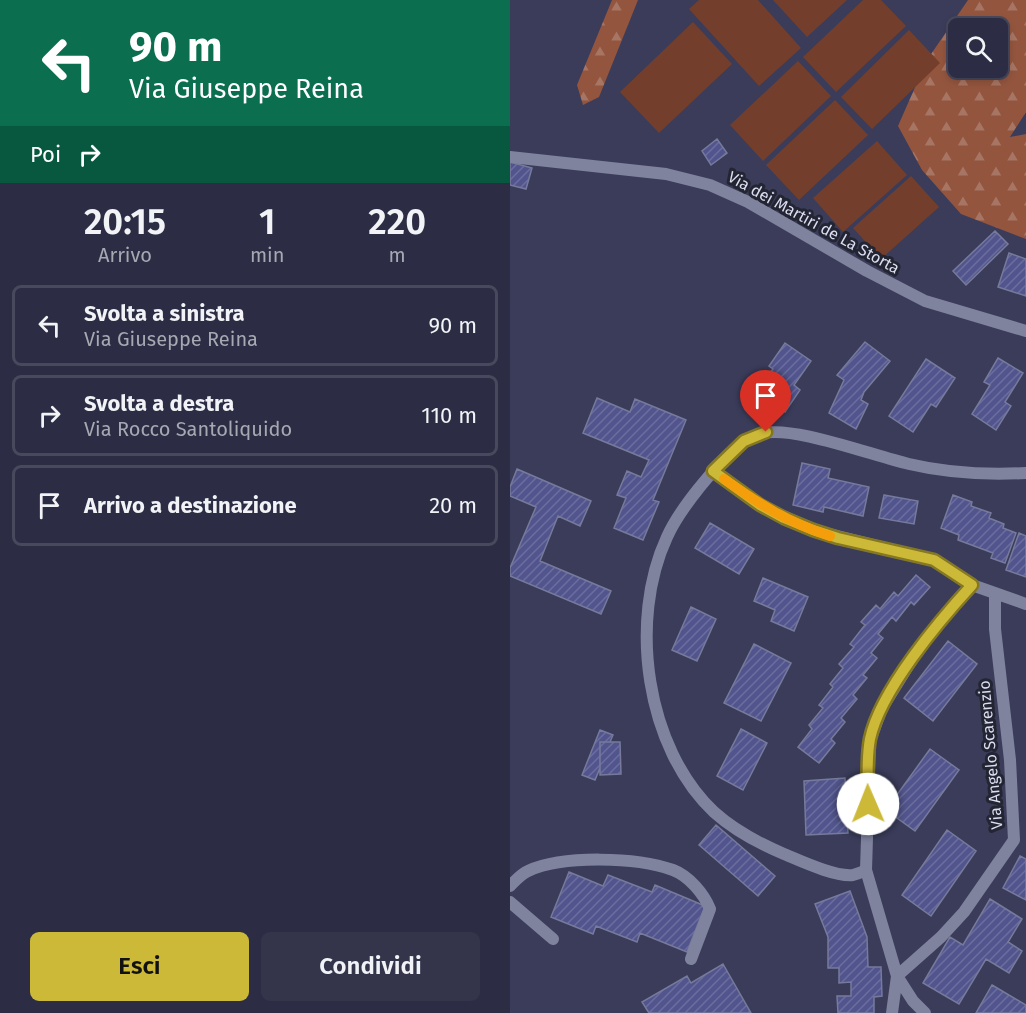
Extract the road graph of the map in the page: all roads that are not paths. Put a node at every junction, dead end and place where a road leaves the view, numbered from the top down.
1 (510, 157) edge
2 (1026, 331) edge
3 (713, 471) junction
4 (1026, 473) edge
5 (972, 585) junction
6 (995, 595) junction
7 (1026, 604) edge
8 (1014, 840) junction
9 (1026, 847) edge
10 (866, 870) junction
11 (510, 886) edge
12 (510, 902) edge
13 (553, 939) dead end
14 (690, 959) dead end
15 (897, 976) junction
16 (892, 1013) edge
17 (925, 1013) edge

1 - 2 street, Via dei Martiri de La Storta
3 - 4 street
3 - 5 street
3 - 10 street
5 - 6 street
5 - 10 street
6 - 7 street
6 - 8 street, Via Angelo Scarenzio
8 - 9 street
8 - 15 street, Via Angelo Scarenzio
10 - 15 street
11 - 14 street
12 - 13 street
15 - 16 street
15 - 17 street

